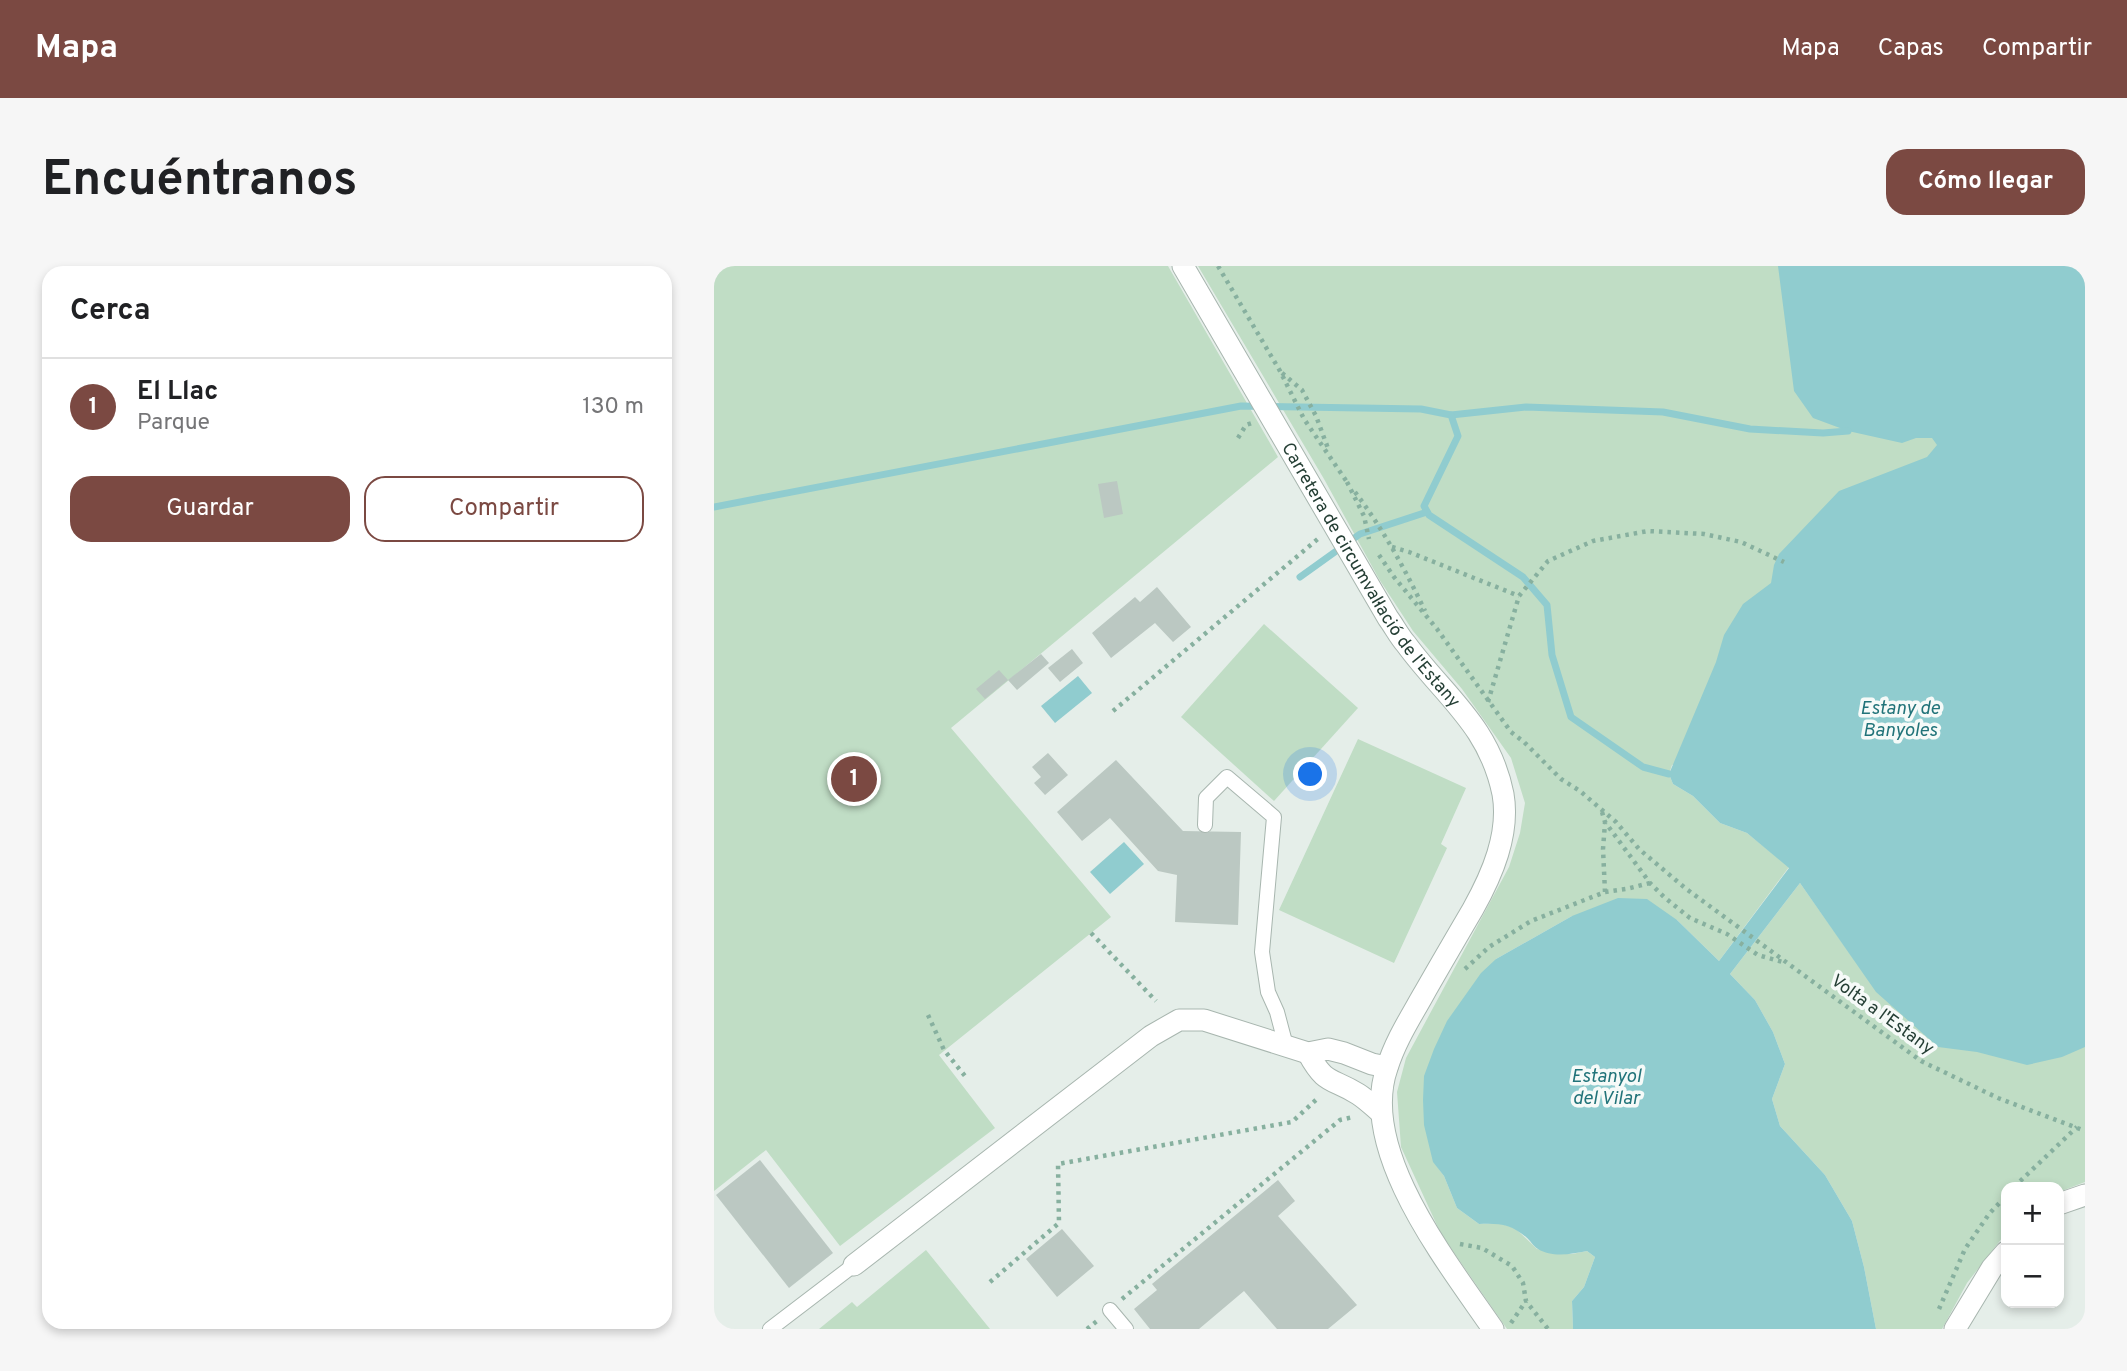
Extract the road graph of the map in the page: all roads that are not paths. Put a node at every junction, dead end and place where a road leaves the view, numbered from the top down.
1 (1183, 266) edge
2 (1205, 825) dead end
3 (1286, 1046) junction
4 (1308, 1053) junction
5 (1387, 1067) junction
6 (1380, 1112) junction
7 (2085, 1195) edge
8 (2064, 1203) edge
9 (2001, 1258) edge
10 (854, 1265) joint
11 (1110, 1310) road end
12 (771, 1329) edge
13 (1126, 1329) edge
14 (1493, 1329) edge
15 (1955, 1329) edge

1 - 5 street, Carretera de circumval·lació de l'Estany
2 - 3 lane
3 - 4 street
3 - 10 street
4 - 5 street
4 - 6 street
5 - 6 street, Carretera de circumval·lació de l'Estany
6 - 14 street, Carretera de circumval·lació de l'Estany
7 - 8 street
9 - 15 street
10 - 12 lane
11 - 13 lane

